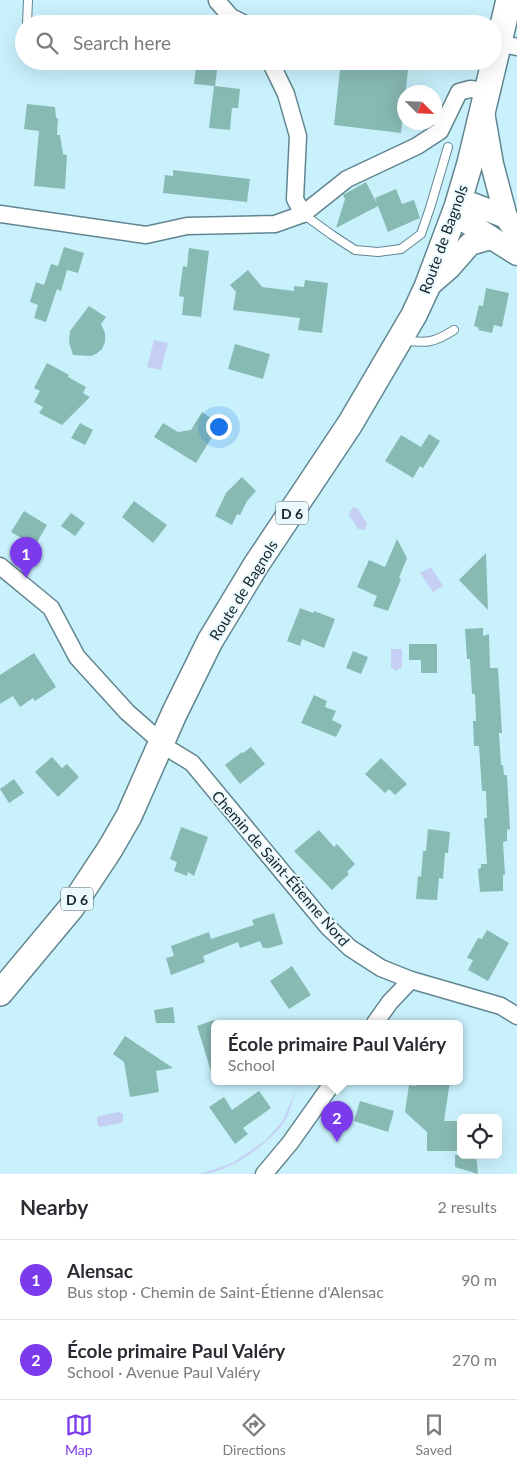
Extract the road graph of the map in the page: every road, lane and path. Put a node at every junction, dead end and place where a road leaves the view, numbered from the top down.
1 (28, 0) edge
2 (509, 0) edge
3 (217, 1) edge
4 (27, 15) edge
5 (229, 15) edge
6 (508, 45) edge
7 (502, 60) edge
8 (274, 70) edge
9 (498, 70) edge
10 (485, 101) junction
11 (448, 147) dead end
12 (457, 206) junction
13 (0, 214) edge
14 (303, 214) junction
15 (505, 232) edge
16 (517, 254) edge
17 (427, 287) junction
18 (454, 330) dead end
19 (400, 340) junction
20 (0, 566) edge
21 (161, 742) junction
22 (411, 980) junction
23 (0, 993) edge
24 (517, 1016) edge
25 (377, 1020) edge
26 (331, 1085) edge
27 (264, 1174) edge

1 - 4 lane
2 - 6 main road, Route de Bagnols / D 6
3 - 5 street
6 - 7 main road, Route de Bagnols / D 6
8 - 14 street
9 - 10 main road, Route de Bagnols / D 6
10 - 12 main road, Route de Bagnols / D 6
10 - 14 street
10 - 15 street
11 - 14 lane
12 - 15 street
12 - 17 main road, Route de Bagnols / D 6
13 - 14 street
15 - 16 street
15 - 17 street
17 - 19 main road, Route de Bagnols / D 6
18 - 19 lane
19 - 21 main road, Route de Bagnols / D 6
20 - 21 street, Chemin de Saint-Étienne Nord
21 - 22 street, Chemin de Saint-Étienne Nord
21 - 23 main road, Route de Bagnols / D 6
22 - 24 street, Chemin de Saint-Étienne Nord
22 - 25 street
26 - 27 street

